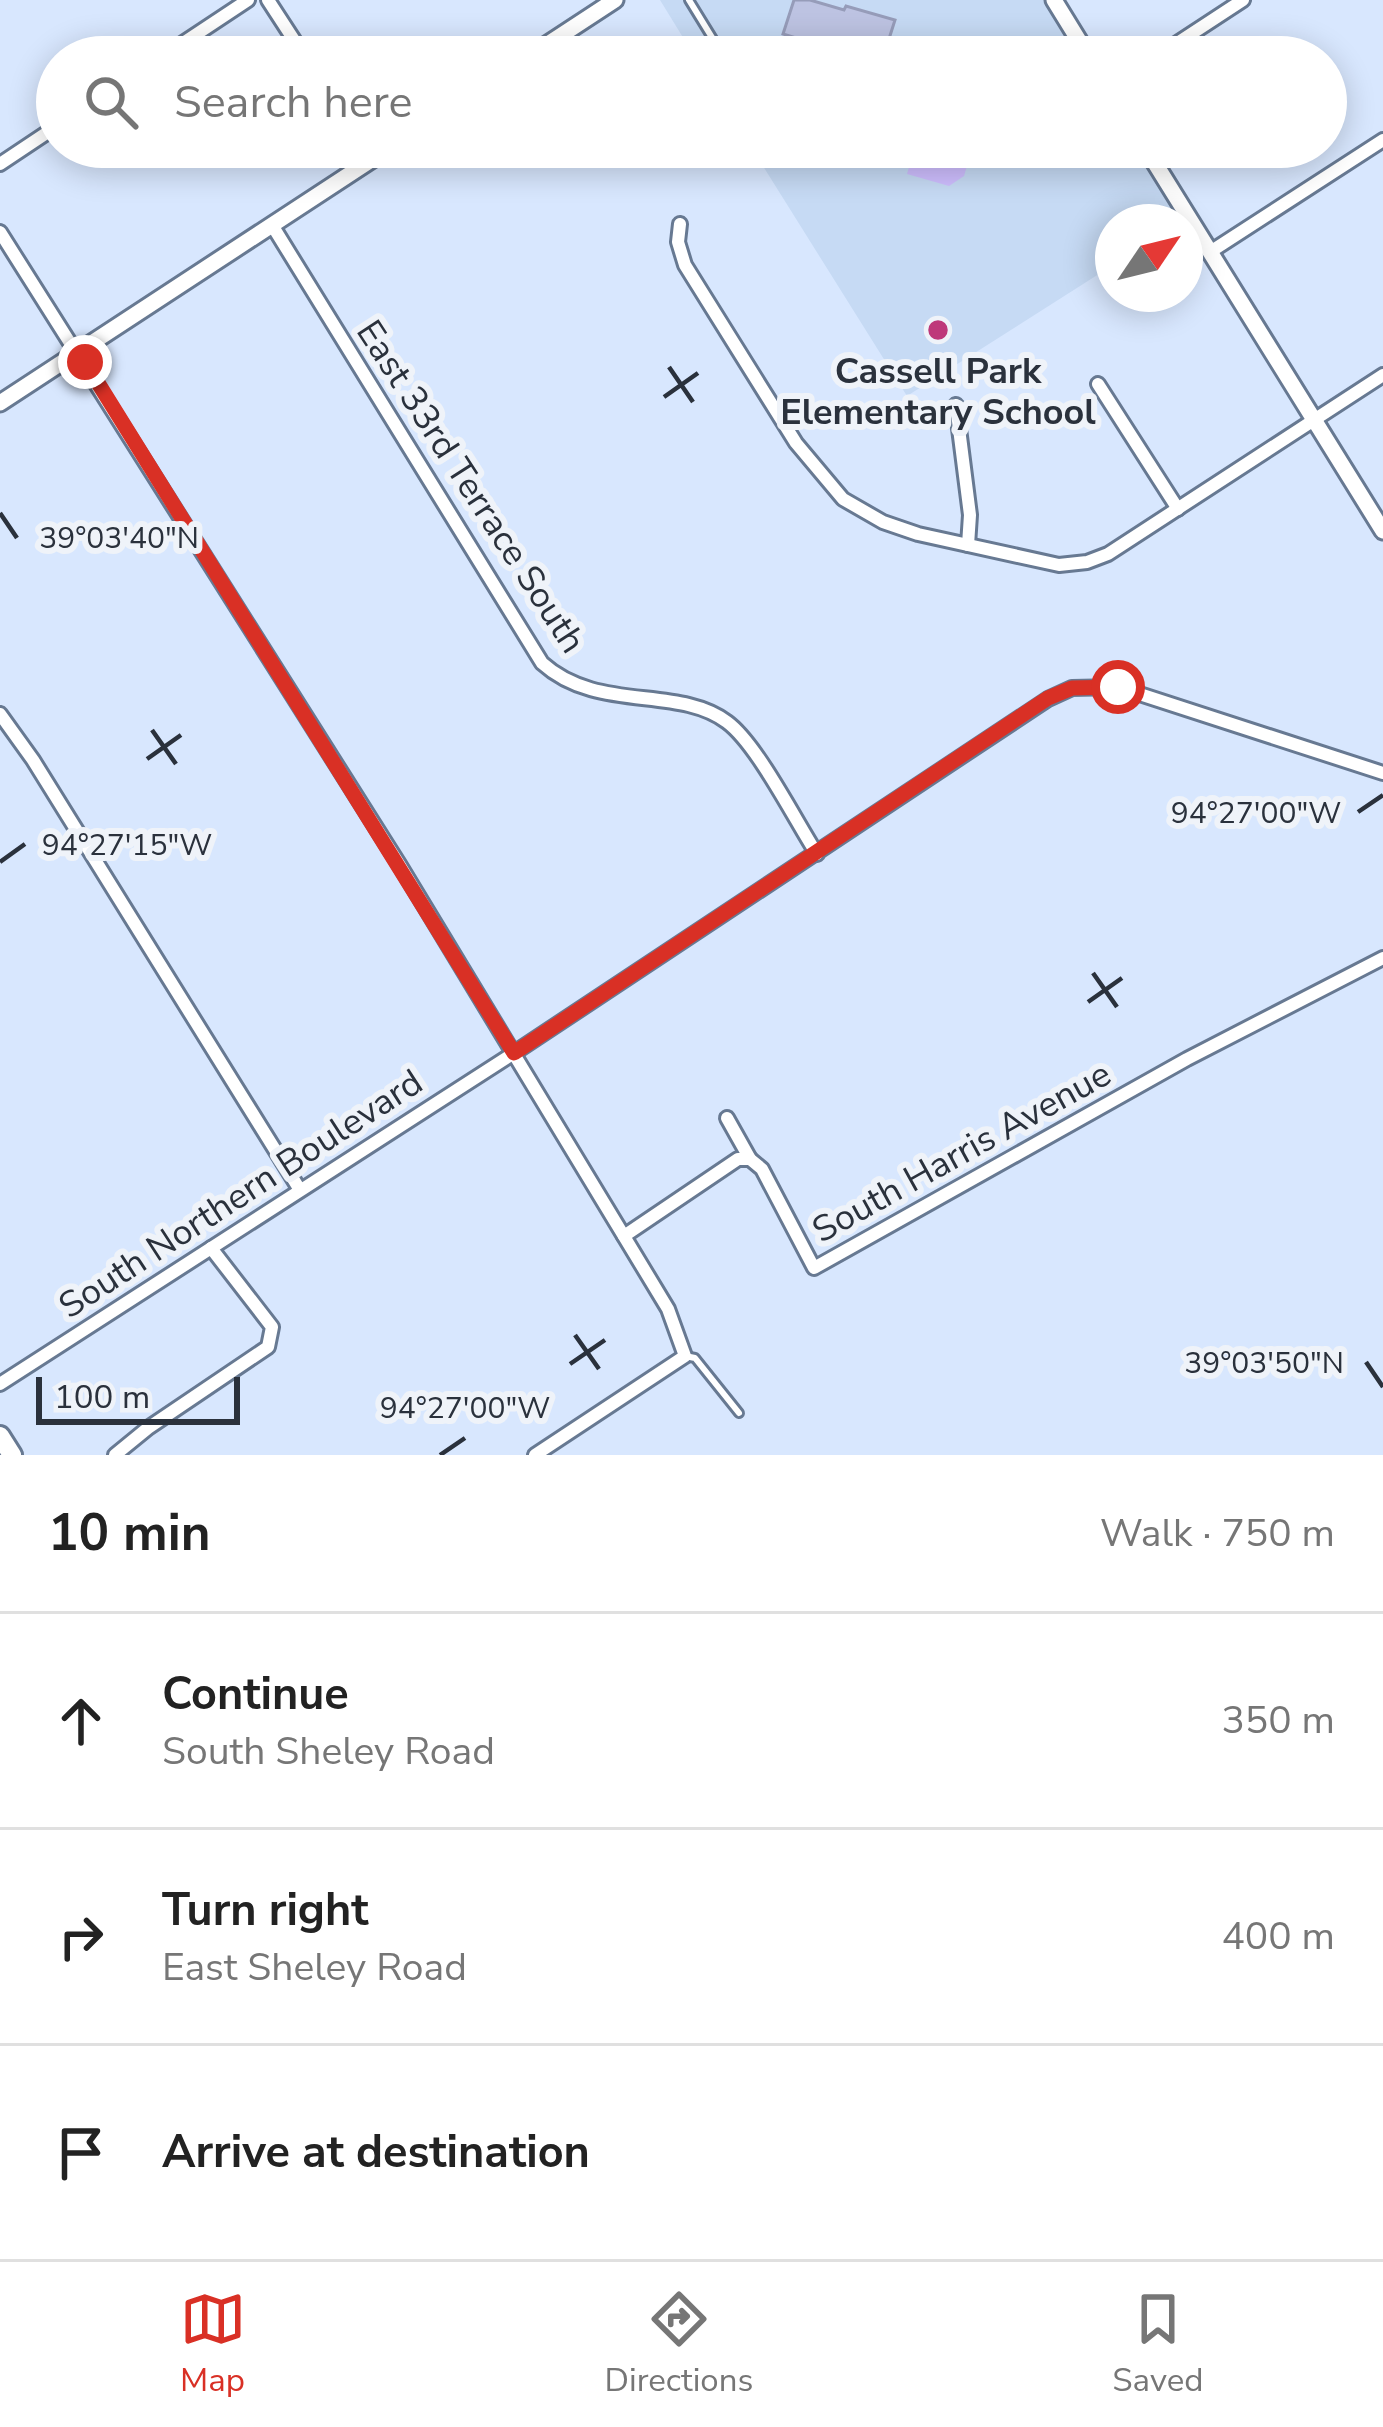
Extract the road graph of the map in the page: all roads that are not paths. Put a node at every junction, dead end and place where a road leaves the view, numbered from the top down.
1 (248, 0) edge
2 (268, 0) edge
3 (615, 0) edge
4 (689, 0) edge
5 (1054, 0) edge
6 (1244, 0) edge
7 (194, 36) edge
8 (291, 36) edge
9 (560, 36) edge
10 (711, 36) edge
11 (1076, 36) edge
12 (1188, 36) edge
13 (1383, 140) edge
14 (36, 141) edge
15 (1347, 163) edge
16 (0, 164) edge
17 (348, 168) edge
18 (1158, 168) edge
19 (1340, 168) edge
20 (680, 224) dead end
21 (272, 225) junction
22 (0, 232) edge
23 (1210, 252) junction
24 (78, 352) junction
25 (1383, 375) edge
26 (1098, 384) dead end
27 (0, 403) edge
28 (956, 405) dead end
29 (1314, 421) junction
30 (1178, 509) junction
31 (1383, 531) edge
32 (968, 545) junction
33 (0, 714) edge
34 (1383, 773) edge
35 (817, 854) junction
36 (1383, 958) edge
37 (514, 1053) junction
38 (727, 1118) dead end
39 (749, 1159) junction
40 (300, 1190) junction
41 (624, 1236) junction
42 (211, 1248) junction
43 (686, 1356) junction
44 (0, 1384) edge
45 (740, 1413) dead end
46 (0, 1436) edge
47 (12, 1455) edge
48 (116, 1455) edge
49 (535, 1455) edge

1 - 7 street
2 - 8 street
3 - 9 street
4 - 10 lane
5 - 11 street
6 - 12 street
13 - 15 street
14 - 16 street
17 - 21 street
18 - 23 street
19 - 23 street
20 - 32 street
21 - 24 street
21 - 35 street, East 33rd Terrace South
22 - 24 street
23 - 29 street
24 - 27 street
24 - 37 street
25 - 29 street
26 - 30 street
28 - 32 street
29 - 30 street
29 - 31 street
30 - 32 street
33 - 40 street
34 - 35 street, South Northern Boulevard
35 - 37 street, South Northern Boulevard
36 - 39 street, South Harris Avenue
37 - 40 street, South Northern Boulevard
37 - 41 street
38 - 39 street
39 - 41 street
40 - 42 street, South Northern Boulevard
41 - 43 street
42 - 44 street, South Northern Boulevard
42 - 48 street
43 - 45 lane
43 - 49 street
46 - 47 main road

